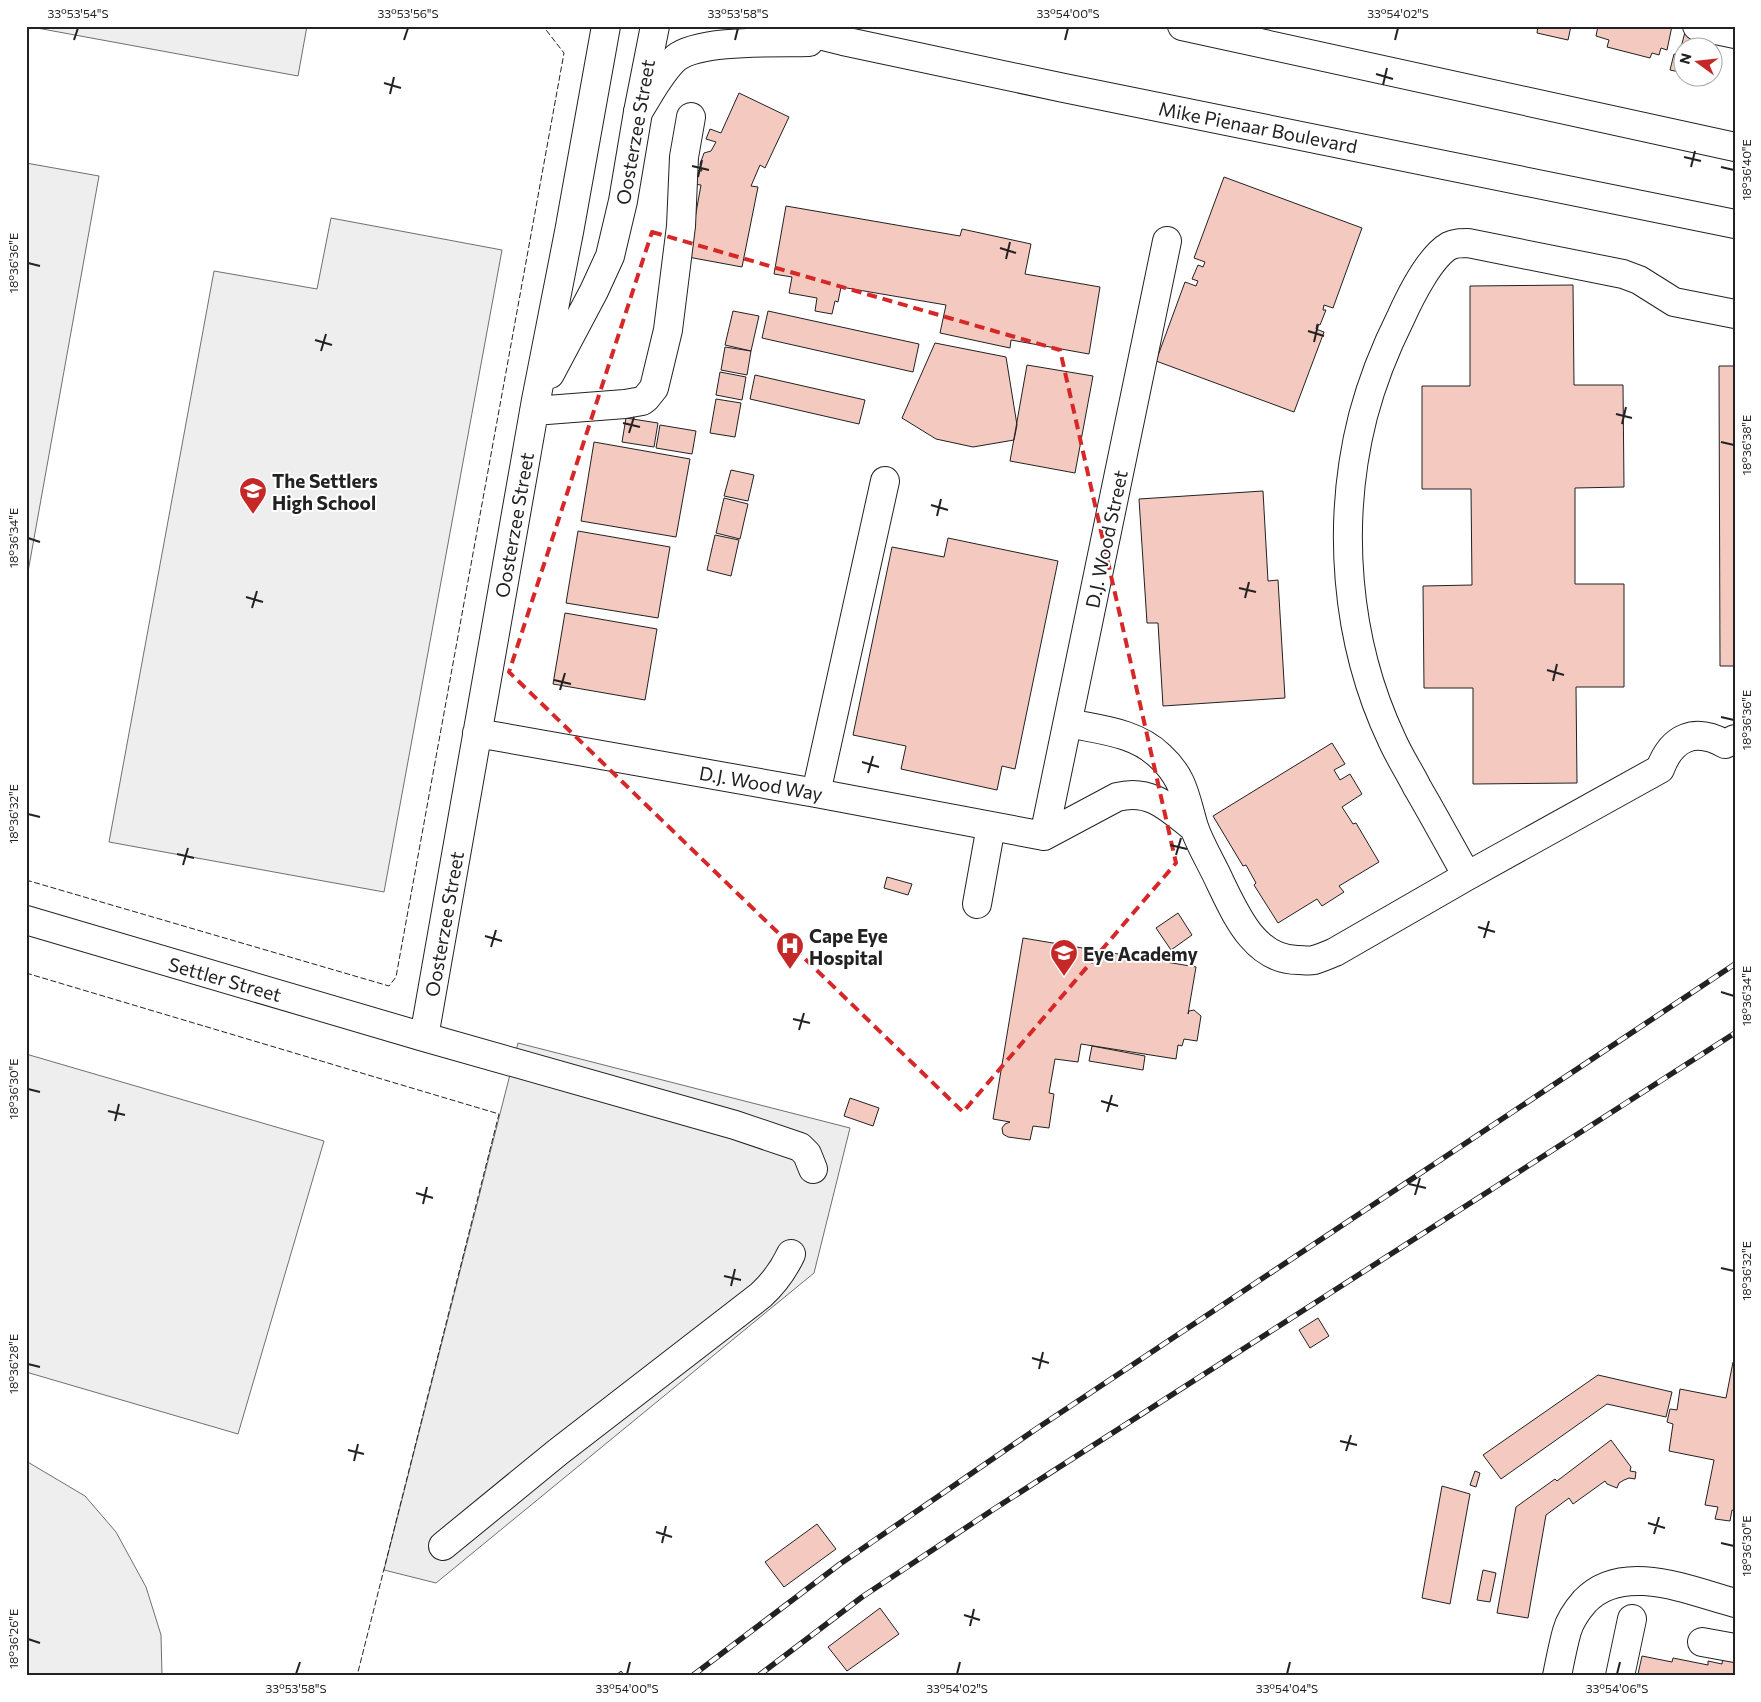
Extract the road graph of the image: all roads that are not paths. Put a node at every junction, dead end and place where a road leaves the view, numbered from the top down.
1 (606, 26) edge
2 (655, 26) edge
3 (782, 26) edge
4 (1182, 26) edge
5 (1697, 26) edge
6 (1735, 34) edge
7 (843, 41) junction
8 (638, 112) junction
9 (691, 118) dead end
10 (1735, 147) edge
11 (1735, 224) edge
12 (1168, 241) dead end
13 (1735, 314) edge
14 (535, 405) junction
15 (884, 481) dead end
16 (1068, 723) junction
17 (477, 734) junction
18 (1735, 739) edge
19 (816, 792) junction
20 (991, 826) junction
21 (1194, 828) junction
22 (1044, 836) junction
23 (1467, 876) junction
24 (977, 904) dead end
25 (26, 920) edge
26 (424, 1037) junction
27 (813, 1169) dead end
28 (791, 1254) dead end
29 (443, 1546) dead end
30 (1735, 1603) edge
31 (1632, 1619) dead end
32 (1702, 1642) dead end
33 (1735, 1648) edge
34 (1557, 1676) edge
35 (1620, 1676) edge

1 - 14 street, Oosterzee Street
2 - 8 street, Oosterzee Street
3 - 7 street, Mike Pienaar Boulevard
4 - 10 street
5 - 6 street
7 - 8 street
7 - 11 street, Mike Pienaar Boulevard
8 - 14 street, Oosterzee Street
9 - 14 street
12 - 16 street, D.J. Wood Street
13 - 23 street
14 - 17 street, Oosterzee Street
15 - 19 street
16 - 21 street
16 - 22 street, D.J. Wood Street
17 - 19 street, D.J. Wood Way
17 - 26 street, Oosterzee Street
18 - 23 street
19 - 20 street, D.J. Wood Way
20 - 22 street, D.J. Wood Way
20 - 24 street
21 - 22 street
21 - 23 street
25 - 26 street, Settler Street
26 - 27 street
28 - 29 street
30 - 34 street
31 - 35 street
32 - 33 street

